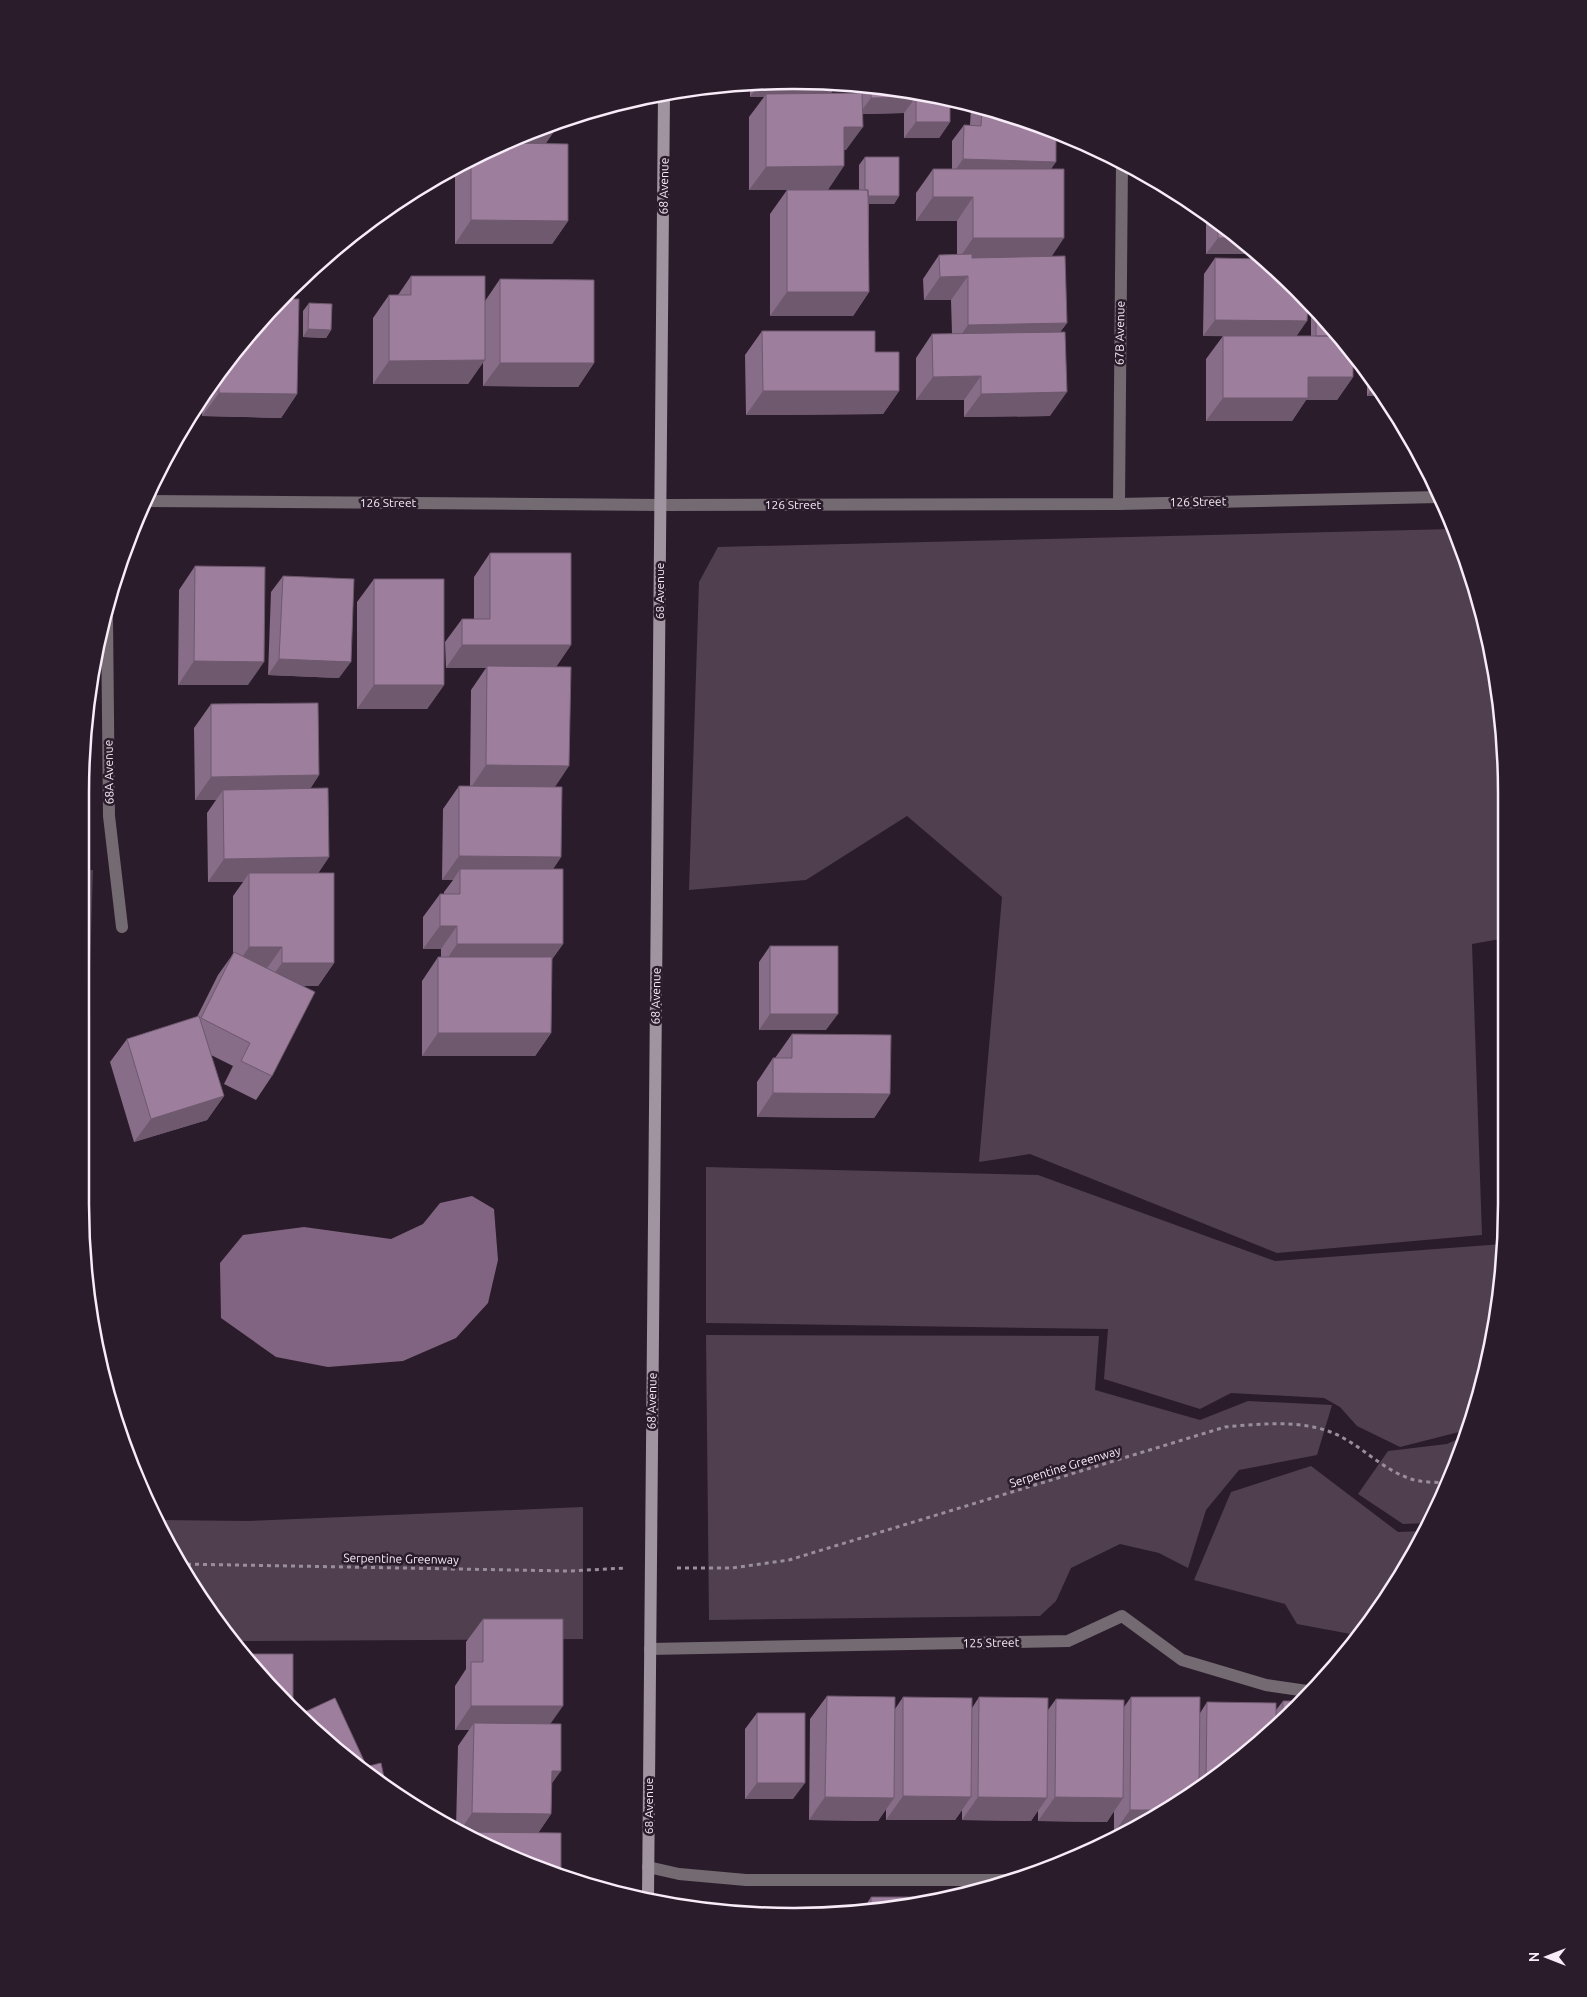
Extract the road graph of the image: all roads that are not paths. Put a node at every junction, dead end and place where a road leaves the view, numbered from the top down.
1 (664, 101) edge
2 (1122, 170) edge
3 (1433, 497) edge
4 (152, 501) edge
5 (1119, 504) junction
6 (661, 505) junction
7 (107, 634) edge
8 (122, 927) dead end
9 (650, 1649) junction
10 (1303, 1690) edge
11 (648, 1866) junction
12 (990, 1880) edge
13 (648, 1893) edge

1 - 6 street, 68 Avenue
2 - 5 street, 67B Avenue
3 - 5 street, 126 Street
4 - 6 street, 126 Street
5 - 6 street, 126 Street
6 - 9 street, 68 Avenue
7 - 8 street, 68A Avenue
9 - 10 street, 125 Street
9 - 11 street, 68 Avenue
11 - 12 street
11 - 13 street, 68 Avenue

